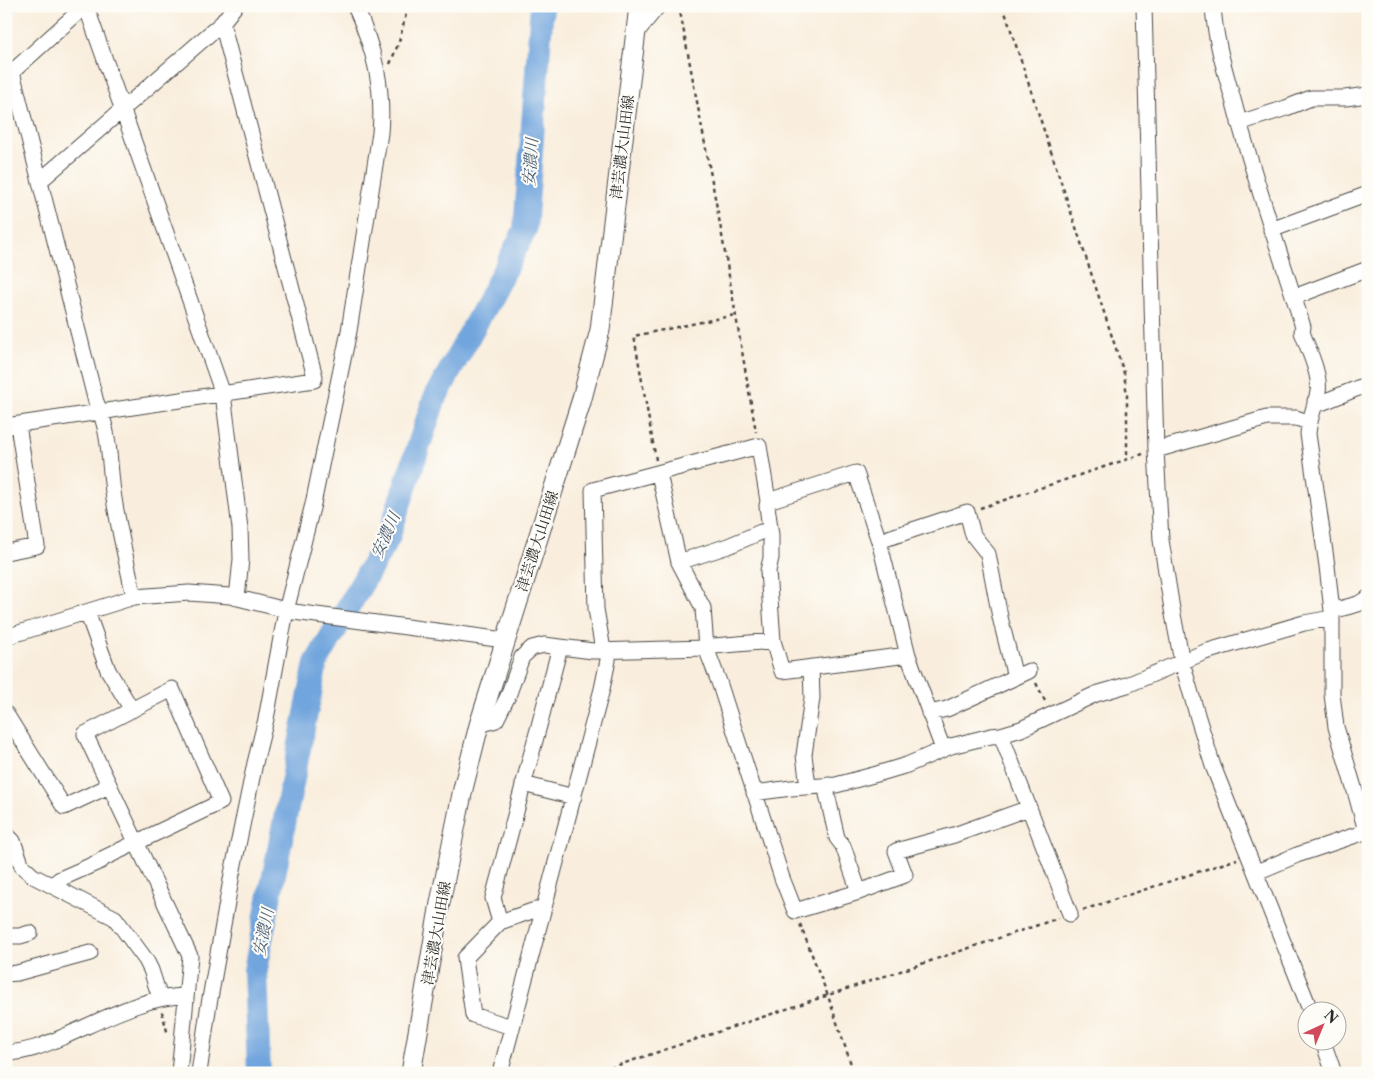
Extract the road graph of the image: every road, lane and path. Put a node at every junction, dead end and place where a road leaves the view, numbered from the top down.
1 (85, 6) edge
2 (235, 6) edge
3 (355, 6) edge
4 (408, 6) edge
5 (639, 6) edge
6 (658, 6) edge
7 (679, 6) edge
8 (1003, 6) edge
9 (1144, 6) edge
10 (1213, 6) edge
11 (222, 23) junction
12 (636, 33) junction
13 (385, 69) dead end
14 (9, 73) edge
15 (1368, 95) edge
16 (122, 110) junction
17 (1239, 123) junction
18 (40, 181) junction
19 (1368, 194) edge
20 (1271, 230) junction
21 (1368, 269) edge
22 (1294, 297) junction
23 (735, 315) junction
24 (1368, 384) edge
25 (224, 394) junction
26 (1315, 401) junction
27 (101, 412) junction
28 (1308, 422) junction
29 (12, 425) edge
30 (759, 446) junction
31 (1156, 450) junction
32 (659, 474) junction
33 (768, 501) junction
34 (967, 512) junction
35 (770, 532) junction
36 (878, 541) junction
37 (6, 552) edge
38 (679, 562) junction
39 (134, 597) junction
40 (237, 598) junction
41 (1368, 598) edge
42 (87, 612) junction
43 (290, 612) junction
44 (1332, 615) junction
45 (6, 637) edge
46 (499, 640) junction
47 (773, 641) junction
48 (560, 647) junction
49 (706, 648) junction
50 (605, 650) junction
51 (908, 655) junction
52 (1182, 662) junction
53 (811, 667) junction
54 (1029, 671) joint
55 (1015, 678) junction
56 (132, 710) junction
57 (929, 713) junction
58 (6, 714) edge
59 (1051, 715) junction
60 (479, 725) junction
61 (1001, 735) junction
62 (943, 750) junction
63 (523, 784) junction
64 (828, 785) junction
65 (109, 786) junction
66 (808, 786) junction
67 (754, 793) junction
68 (574, 797) junction
69 (1029, 808) junction
70 (1367, 831) edge
71 (6, 834) edge
72 (136, 844) junction
73 (1250, 855) junction
74 (1257, 872) junction
75 (52, 885) junction
76 (858, 892) junction
77 (543, 911) junction
78 (794, 911) junction
79 (1070, 914) junction
80 (500, 922) junction
81 (30, 933) dead end
82 (6, 936) edge
83 (90, 953) dead end
84 (6, 974) edge
85 (186, 996) junction
86 (828, 996) junction
87 (160, 998) junction
88 (1307, 1002) edge
89 (512, 1027) junction
90 (1327, 1052) edge
91 (6, 1053) edge
92 (179, 1073) edge
93 (200, 1073) edge
94 (411, 1073) edge
95 (500, 1073) edge
96 (595, 1073) edge
97 (854, 1073) edge
98 (1334, 1073) edge

1 - 14 street
1 - 16 street
2 - 11 street
3 - 43 street
4 - 13 path
5 - 12 main road, 津芸濃大山田線
6 - 12 street
7 - 23 path
8 - 34 path
9 - 31 street
10 - 17 street
11 - 16 street
11 - 25 street
12 - 46 main road, 津芸濃大山田線
14 - 18 street
15 - 17 street
16 - 18 street
16 - 25 street
17 - 20 street
18 - 27 street
19 - 20 street
20 - 22 street
21 - 22 street
22 - 26 street
23 - 30 path
23 - 32 path
24 - 26 street
25 - 27 street
25 - 40 street
26 - 28 street
27 - 29 street
27 - 39 street
28 - 31 street
28 - 44 street
29 - 37 street
30 - 32 street
30 - 33 street
31 - 52 street
32 - 38 street
32 - 50 street
33 - 35 street
33 - 36 street
34 - 36 street
34 - 55 street
35 - 38 street
35 - 47 street
36 - 51 street
38 - 49 street
39 - 40 street
39 - 42 street
40 - 43 street
41 - 44 street
42 - 45 street
42 - 56 street
43 - 46 street
43 - 93 street
44 - 52 street
44 - 70 street
46 - 60 main road, 津芸濃大山田線
47 - 49 street
47 - 53 street
48 - 50 street
48 - 60 street
48 - 63 street
49 - 50 street
49 - 67 street
50 - 68 street
51 - 53 street
51 - 57 street
52 - 59 street
52 - 73 street
53 - 66 street
54 - 55 street
54 - 59 path
55 - 57 street
56 - 65 street
56 - 72 street
57 - 62 street
58 - 65 street
59 - 61 street
60 - 94 main road, 津芸濃大山田線
61 - 62 street
61 - 69 street
62 - 64 street
63 - 68 street
63 - 80 street
64 - 66 street
64 - 76 street
65 - 72 street
66 - 67 street
67 - 78 street
68 - 77 street
69 - 76 street
69 - 79 street
70 - 74 street
71 - 75 street
72 - 75 street
72 - 85 street
73 - 74 street
73 - 79 path
74 - 88 street
75 - 87 street
76 - 78 street
77 - 80 street
77 - 89 street
78 - 86 path
79 - 86 path
80 - 89 street
81 - 82 street
83 - 84 street
85 - 87 street
85 - 92 street
86 - 96 path
86 - 97 path
87 - 91 street
89 - 95 street
90 - 98 street

